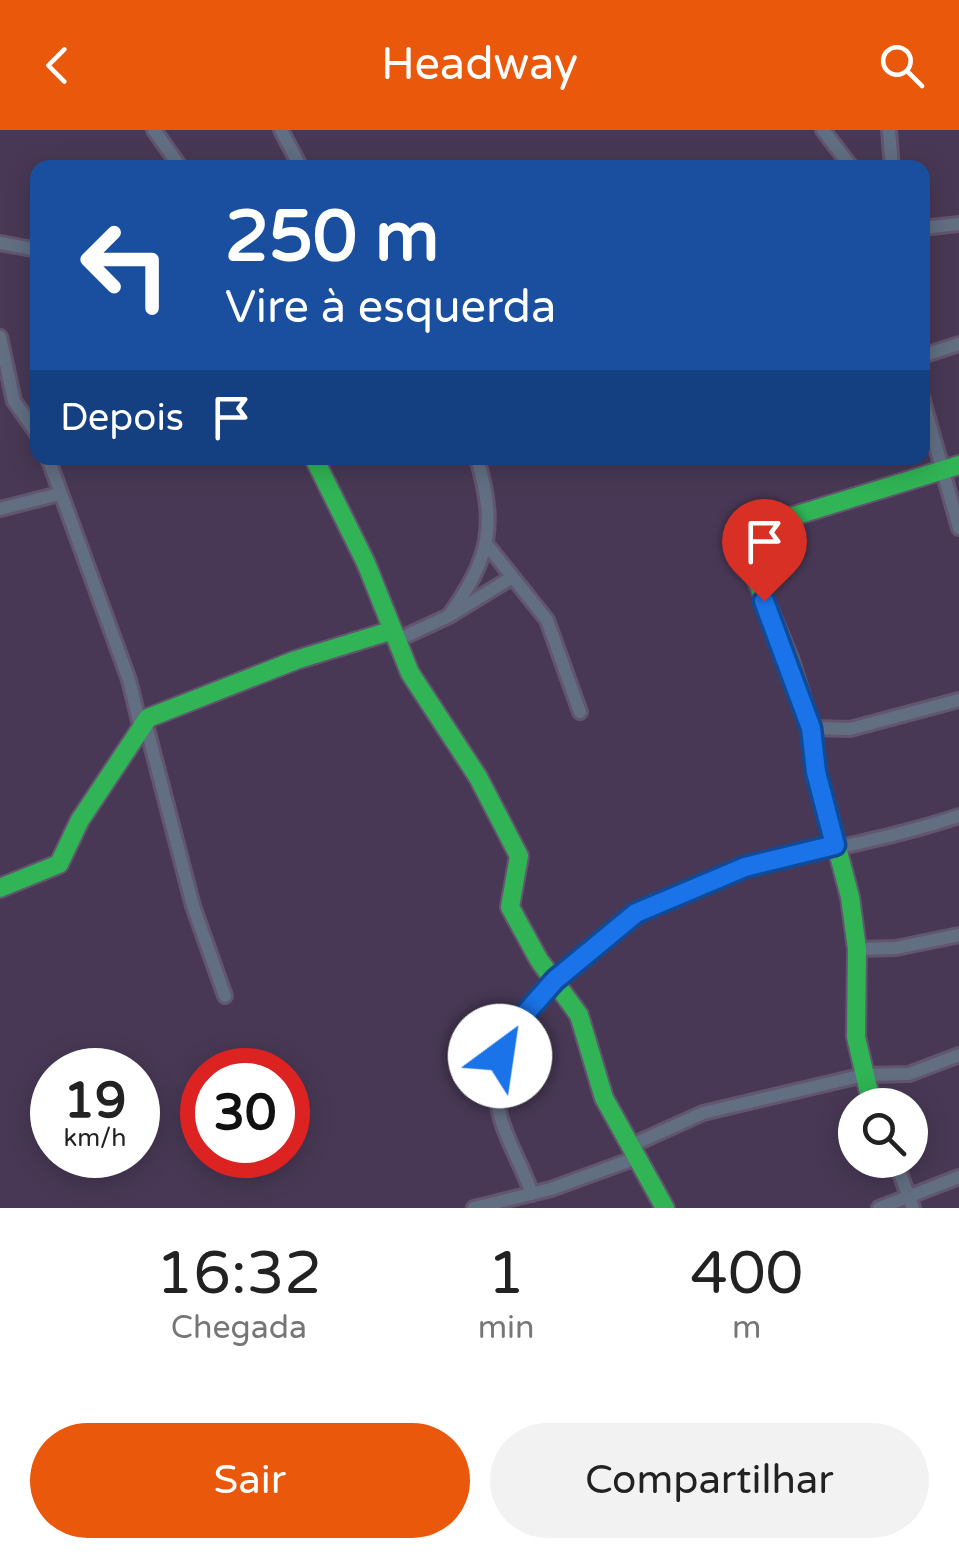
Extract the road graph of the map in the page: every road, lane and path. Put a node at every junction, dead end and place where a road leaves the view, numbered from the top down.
1 (154, 130) edge
2 (281, 130) edge
3 (823, 130) edge
4 (889, 130) edge
5 (175, 160) edge
6 (297, 160) edge
7 (846, 160) edge
8 (891, 160) edge
9 (959, 224) edge
10 (930, 227) edge
11 (0, 243) edge
12 (30, 249) edge
13 (0, 336) edge
14 (959, 344) edge
15 (930, 353) edge
16 (30, 424) edge
17 (930, 429) edge
18 (50, 465) edge
19 (317, 465) edge
20 (480, 465) edge
21 (959, 465) edge
22 (941, 473) junction
23 (59, 494) junction
24 (0, 509) edge
25 (959, 528) edge
26 (486, 544) junction
27 (511, 578) junction
28 (449, 616) junction
29 (392, 636) junction
30 (959, 700) edge
31 (580, 712) dead end
32 (142, 723) junction
33 (811, 728) junction
34 (959, 816) edge
35 (835, 845) junction
36 (0, 888) edge
37 (959, 935) edge
38 (857, 949) junction
39 (555, 980) junction
40 (225, 996) dead end
41 (959, 1055) edge
42 (864, 1075) junction
43 (867, 1088) edge
44 (633, 1152) junction
45 (959, 1177) edge
46 (901, 1178) edge
47 (532, 1194) junction
48 (910, 1202) edge
49 (474, 1208) edge
50 (665, 1208) edge
51 (878, 1208) edge

1 - 5 street
2 - 6 street
3 - 7 street
4 - 8 street
9 - 10 street
11 - 12 street
13 - 16 street
14 - 15 street
17 - 22 street
18 - 23 street
19 - 29 street
20 - 26 street
21 - 22 street
22 - 25 street
22 - 33 street
23 - 24 street
23 - 32 street
26 - 27 street
26 - 28 street
27 - 28 street
27 - 31 street
28 - 29 street
29 - 32 street
29 - 39 street
30 - 33 street
32 - 36 street
32 - 40 street
33 - 35 street
34 - 35 street
35 - 38 street
35 - 39 street
37 - 38 street
38 - 42 street
39 - 44 street
39 - 47 street
41 - 42 street
42 - 43 street
42 - 44 street
44 - 47 street
44 - 50 street
45 - 48 street
46 - 48 street
47 - 49 street
48 - 51 street

